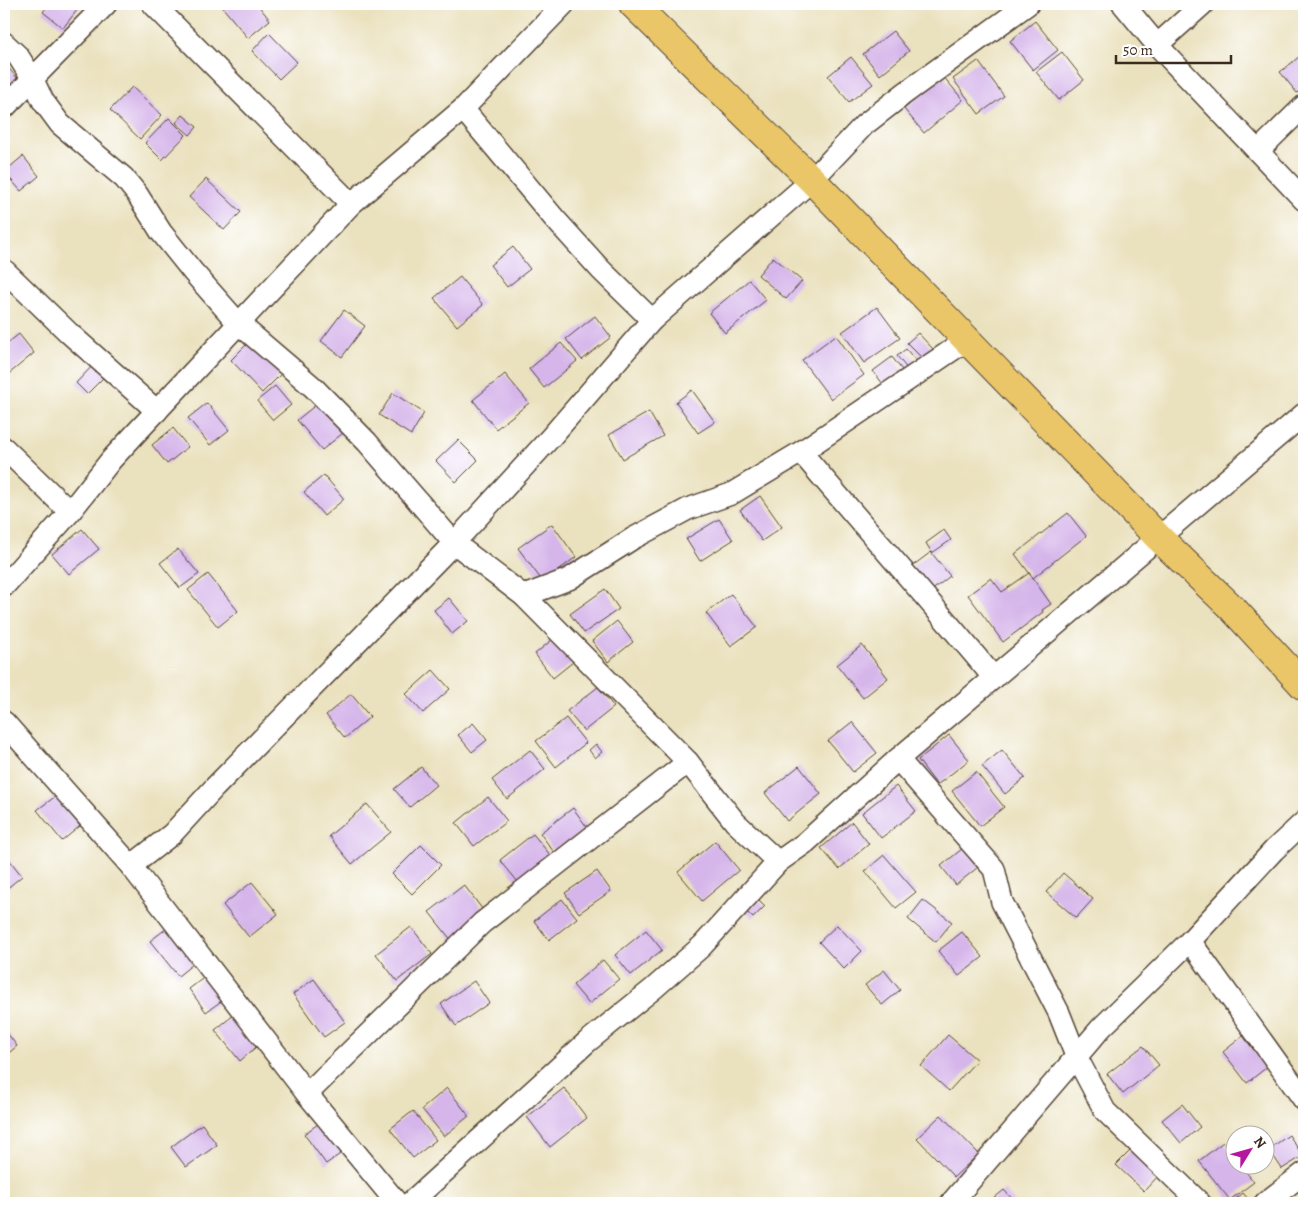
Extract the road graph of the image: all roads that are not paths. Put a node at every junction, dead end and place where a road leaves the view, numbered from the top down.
1 (106, 4) edge
2 (153, 4) edge
3 (564, 4) edge
4 (632, 4) edge
5 (1028, 4) edge
6 (1123, 4) edge
7 (1203, 4) edge
8 (4, 43) edge
9 (1157, 45) junction
10 (32, 78) junction
11 (1304, 106) edge
12 (4, 108) edge
13 (463, 109) junction
14 (1258, 151) junction
15 (812, 180) junction
16 (1304, 200) edge
17 (351, 204) junction
18 (4, 270) edge
19 (652, 320) junction
20 (238, 323) junction
21 (967, 340) junction
22 (157, 411) junction
23 (1304, 414) edge
24 (4, 448) edge
25 (801, 452) junction
26 (70, 512) junction
27 (1158, 537) junction
28 (454, 543) junction
29 (4, 586) edge
30 (524, 596) junction
31 (994, 678) junction
32 (1303, 682) edge
33 (4, 722) edge
34 (898, 759) junction
35 (688, 762) junction
36 (1304, 822) edge
37 (778, 862) junction
38 (131, 866) junction
39 (1190, 940) junction
40 (1076, 1056) junction
41 (307, 1094) junction
42 (1304, 1100) edge
43 (1304, 1174) edge
44 (397, 1203) edge
45 (410, 1203) edge
46 (953, 1203) edge
47 (1200, 1203) edge
48 (1265, 1203) edge

1 - 10 street
2 - 17 street
3 - 13 street
4 - 15 main road
5 - 15 street
6 - 9 street
7 - 9 street
8 - 10 street
9 - 14 street
10 - 12 street
10 - 20 street
11 - 14 street
13 - 17 street
13 - 19 street
14 - 16 street
15 - 19 street
15 - 21 main road
17 - 20 street
18 - 22 street
19 - 28 street
20 - 22 street
20 - 28 street
21 - 25 street
21 - 27 main road
22 - 26 street
23 - 27 street
24 - 26 street
25 - 30 street
25 - 31 street
26 - 29 street
27 - 31 street
27 - 32 main road
28 - 30 street
28 - 38 street
30 - 35 street
31 - 34 street
33 - 38 street
34 - 37 street
34 - 40 street
35 - 37 street
35 - 41 street
36 - 39 street
37 - 45 street
38 - 41 street
39 - 40 street
39 - 42 street
40 - 46 street
40 - 47 street
41 - 44 street
43 - 48 street

